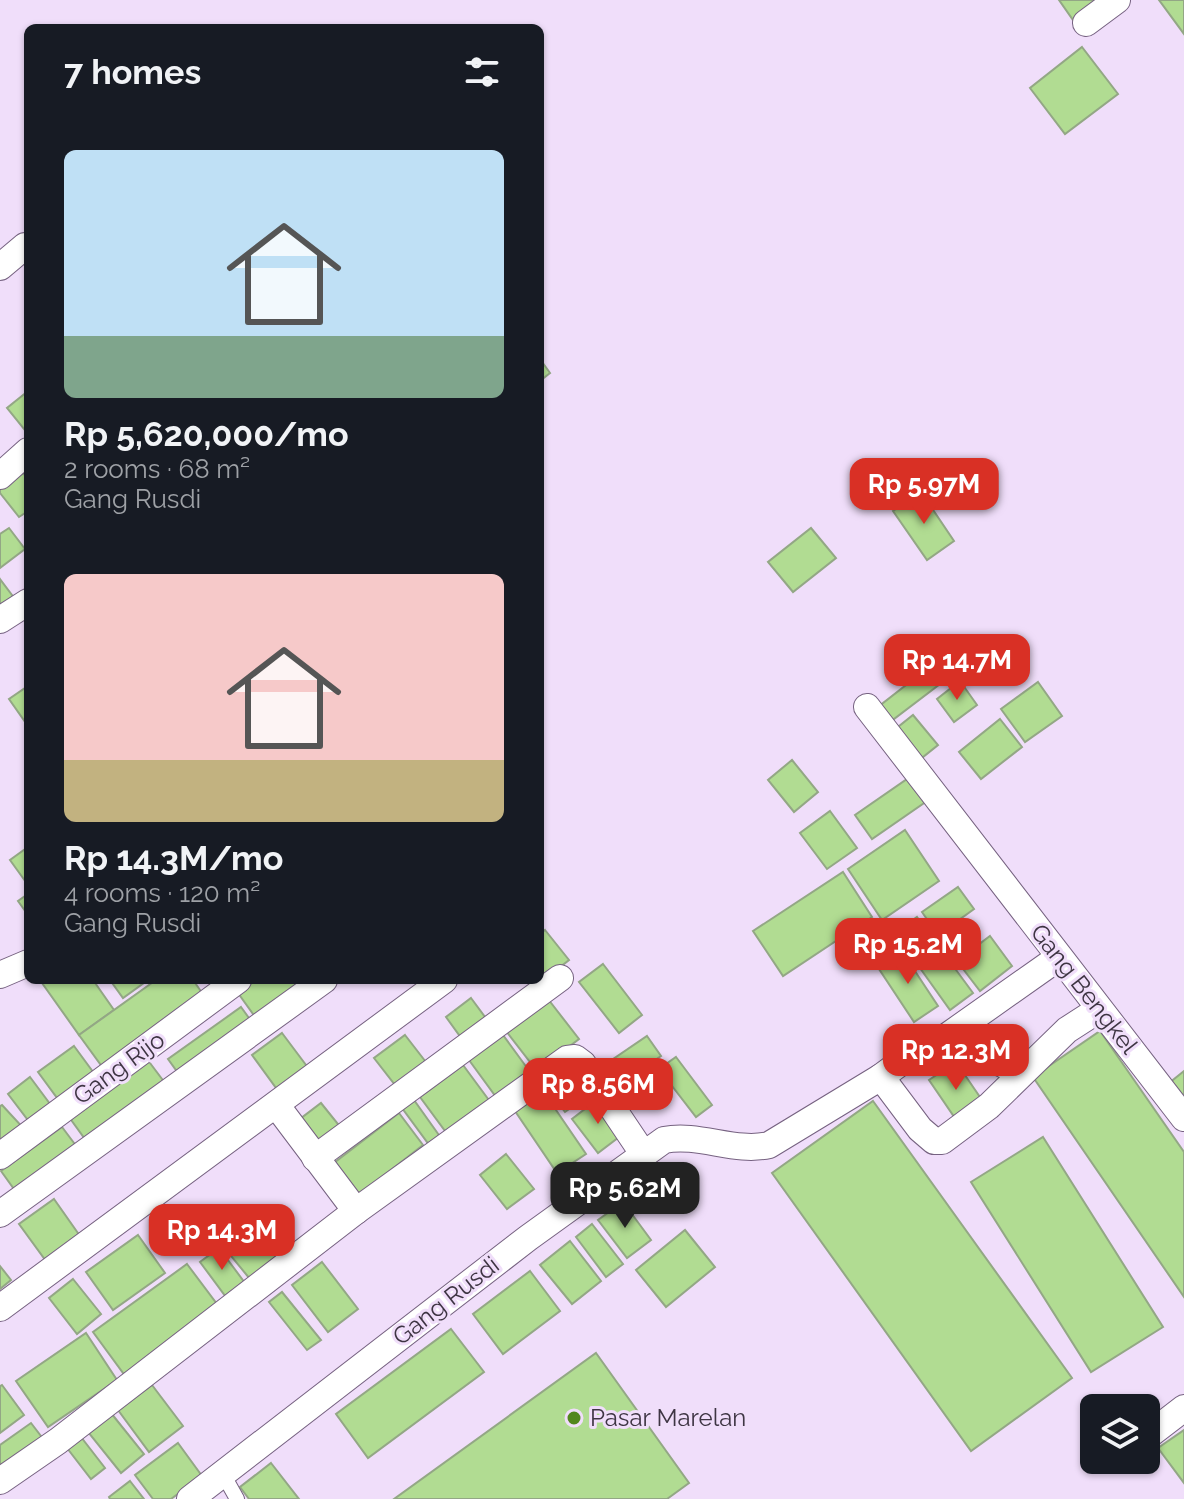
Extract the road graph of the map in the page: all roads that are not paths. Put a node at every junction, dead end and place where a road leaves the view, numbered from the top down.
1 (1117, 0) edge
2 (1086, 23) dead end
3 (24, 247) edge
4 (0, 267) edge
5 (24, 458) edge
6 (0, 476) edge
7 (24, 605) edge
8 (0, 620) edge
9 (867, 707) dead end
10 (1058, 958) junction
11 (24, 965) edge
12 (0, 975) edge
13 (560, 978) dead end
14 (233, 984) edge
15 (318, 984) edge
16 (439, 984) edge
17 (1098, 1010) junction
18 (946, 1037) junction
19 (1019, 1072) junction
20 (881, 1077) junction
21 (277, 1106) junction
22 (1184, 1118) edge
23 (644, 1155) junction
24 (0, 1156) edge
25 (315, 1158) junction
26 (356, 1211) junction
27 (0, 1214) edge
28 (0, 1308) edge
29 (1184, 1408) edge
30 (1160, 1427) edge
31 (223, 1474) junction
32 (0, 1481) edge
33 (190, 1499) edge
34 (237, 1499) edge

1 - 2 street
3 - 4 street
5 - 6 street
7 - 8 street
9 - 10 street, Gang Bengkel
10 - 17 street, Gang Bengkel
10 - 18 street, Gang Rusdi
11 - 12 street
13 - 25 street
14 - 24 street, Gang Rijo
15 - 27 street
16 - 21 street
17 - 19 street
17 - 22 street, Gang Bengkel
18 - 19 street
18 - 20 street, Gang Rusdi
19 - 20 street
20 - 23 street, Gang Rusdi
21 - 25 street
21 - 28 street
23 - 26 street
23 - 31 street, Gang Rusdi
25 - 26 street
26 - 32 street
29 - 30 street
31 - 33 street, Gang Rusdi
31 - 34 lane

